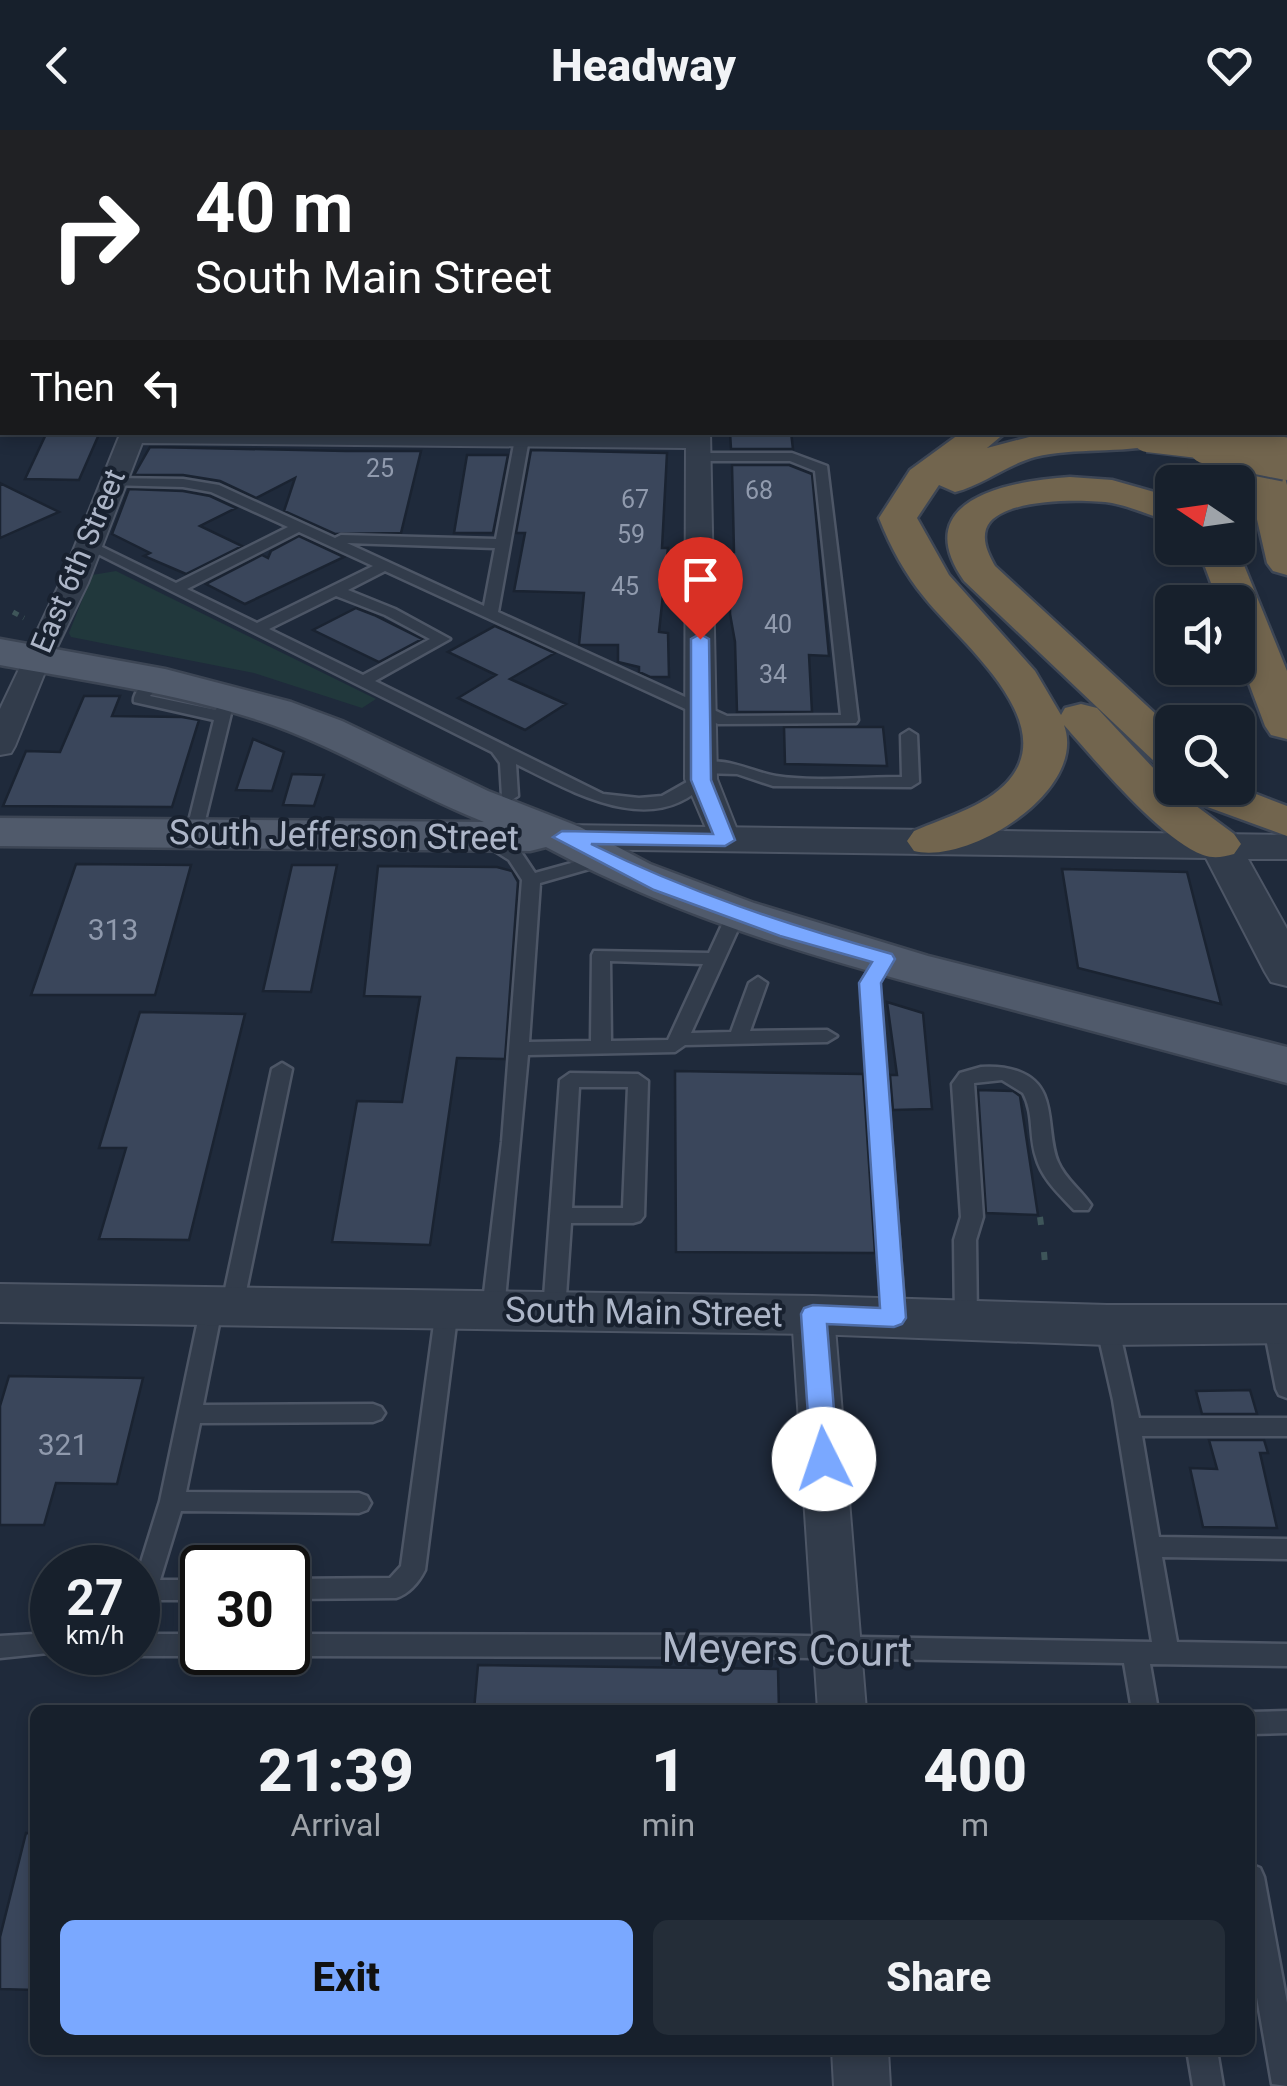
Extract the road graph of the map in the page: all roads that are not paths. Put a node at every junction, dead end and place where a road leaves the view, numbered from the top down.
1 (133, 435) edge
2 (320, 435) edge
3 (984, 435) edge
4 (1257, 435) edge
5 (553, 436) edge
6 (522, 439) junction
7 (699, 443) edge
8 (1287, 459) edge
9 (112, 482) junction
10 (1155, 505) edge
11 (301, 526) junction
12 (329, 539) junction
13 (503, 544) junction
14 (87, 545) junction
15 (916, 547) junction
16 (1287, 563) edge
17 (386, 565) junction
18 (1224, 565) edge
19 (176, 589) junction
20 (338, 591) junction
21 (490, 613) junction
22 (256, 630) junction
23 (20, 635) edge
24 (1009, 664) junction
25 (362, 682) junction
26 (225, 707) junction
27 (700, 712) junction
28 (1287, 726) edge
29 (909, 735) dead end
30 (1155, 737) edge
31 (0, 746) edge
32 (499, 750) junction
33 (701, 774) junction
34 (445, 787) junction
35 (510, 796) junction
36 (1211, 805) edge
37 (1245, 805) edge
38 (1287, 822) edge
39 (0, 832) edge
40 (195, 834) junction
41 (411, 836) junction
42 (485, 836) junction
43 (725, 840) junction
44 (930, 841) junction
45 (1217, 844) junction
46 (1287, 846) edge
47 (584, 848) junction
48 (1287, 868) edge
49 (531, 880) junction
50 (736, 914) junction
51 (1287, 917) edge
52 (716, 959) junction
53 (884, 959) junction
54 (1287, 972) edge
55 (758, 983) dead end
56 (827, 1036) dead end
57 (738, 1038) junction
58 (680, 1039) junction
59 (602, 1048) junction
60 (518, 1049) junction
61 (1287, 1065) edge
62 (282, 1070) dead end
63 (1081, 1205) dead end
64 (561, 1216) junction
65 (0, 1302) edge
66 (222, 1306) junction
67 (470, 1310) junction
68 (554, 1311) junction
69 (813, 1314) junction
70 (894, 1318) junction
71 (966, 1320) junction
72 (1281, 1323) edge
73 (1106, 1325) junction
74 (1287, 1390) edge
75 (373, 1413) dead end
76 (190, 1414) junction
77 (1128, 1427) junction
78 (1287, 1427) edge
79 (172, 1501) junction
80 (359, 1503) dead end
81 (158, 1545) edge
82 (1148, 1547) junction
83 (1287, 1550) edge
84 (310, 1589) edge
85 (30, 1645) edge
86 (310, 1645) edge
87 (0, 1647) edge
88 (838, 1650) junction
89 (1135, 1652) junction
90 (1166, 1652) junction
91 (1287, 1655) edge
92 (842, 1705) edge
93 (1143, 1705) edge
94 (1287, 1722) edge
95 (1255, 1723) edge
96 (1255, 1894) edge
97 (1278, 1974) edge
98 (860, 2055) edge
99 (1203, 2055) edge
100 (1287, 2084) edge
101 (862, 2086) edge
102 (1208, 2086) edge

1 - 9 street, East 6th Street
2 - 6 street
3 - 15 highway
4 - 16 highway
5 - 6 street
5 - 7 street
6 - 13 lane
7 - 27 street
7 - 27 lane
8 - 15 highway, bridge
9 - 11 lane
9 - 14 street, East 6th Street
10 - 30 highway
11 - 12 lane
11 - 19 lane
12 - 13 lane
12 - 17 lane
13 - 21 lane
14 - 19 lane
14 - 23 street, East 6th Street
15 - 24 highway
17 - 20 lane
17 - 21 lane
18 - 28 highway
19 - 22 lane
20 - 22 lane
20 - 25 lane
21 - 27 lane
22 - 25 lane
23 - 26 main road
23 - 31 street, East 6th Street
23 - 35 main road
24 - 44 highway
24 - 45 highway
25 - 32 lane
26 - 34 main road
26 - 40 lane
27 - 33 street
29 - 33 lane
32 - 33 lane
32 - 35 lane
33 - 43 street
34 - 41 main road
34 - 47 main road
35 - 47 main road
36 - 45 highway
37 - 38 highway
39 - 40 main road, South Jefferson Street
40 - 41 main road, South Jefferson Street
41 - 42 main road, South Jefferson Street
42 - 47 main road, South Jefferson Street
42 - 49 lane
43 - 44 street, South Jefferson Street
43 - 47 street, South Jefferson Street
44 - 45 street, South Jefferson Street
45 - 46 street, South Jefferson Street
45 - 54 street
47 - 49 lane
47 - 50 main road
48 - 51 street
49 - 60 lane
50 - 52 lane
50 - 53 main road
52 - 58 lane
52 - 59 lane
53 - 61 main road
53 - 70 lane
55 - 57 lane
56 - 57 lane
57 - 58 lane
58 - 59 lane
59 - 60 lane
60 - 67 lane
62 - 66 lane
63 - 71 lane
64 - 64 lane
64 - 68 lane
65 - 66 street, South Main Street
66 - 67 street, South Main Street
66 - 76 lane
67 - 68 street, South Main Street
67 - 84 lane
68 - 69 street, South Main Street
69 - 70 street, South Main Street
69 - 88 street
70 - 71 street, South Main Street
71 - 73 street, South Main Street
72 - 73 street, South Main Street
72 - 74 lane
73 - 77 lane
75 - 76 lane
76 - 79 lane
77 - 78 lane
77 - 82 lane
79 - 80 lane
79 - 81 lane
82 - 83 lane
82 - 90 lane
85 - 87 lane
86 - 88 lane, Meyers Court
88 - 89 lane, Meyers Court
88 - 92 street
89 - 90 lane, Meyers Court
89 - 93 lane
90 - 91 lane, Meyers Court
94 - 95 lane
96 - 97 lane
97 - 100 lane
98 - 101 street
99 - 102 lane

